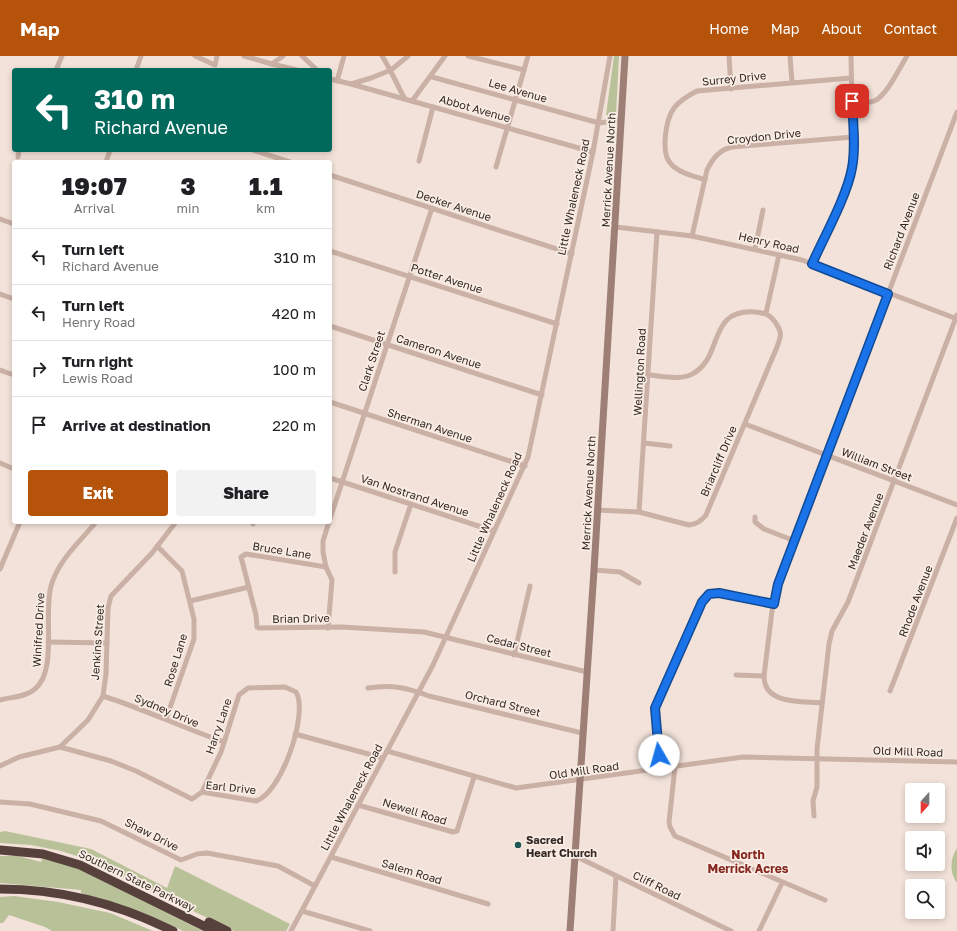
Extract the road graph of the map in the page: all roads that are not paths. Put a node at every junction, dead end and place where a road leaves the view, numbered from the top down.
1 (62, 56) edge
2 (141, 56) edge
3 (195, 56) edge
4 (217, 56) edge
5 (244, 56) edge
6 (283, 56) edge
7 (302, 56) edge
8 (344, 56) edge
9 (382, 56) edge
10 (408, 56) edge
11 (445, 56) edge
12 (468, 56) edge
13 (528, 56) edge
14 (610, 56) edge
15 (625, 56) edge
16 (729, 56) edge
17 (790, 56) edge
18 (851, 56) edge
19 (907, 56) edge
20 (272, 64) junction
21 (57, 68) edge
22 (137, 68) edge
23 (289, 68) edge
24 (315, 68) edge
25 (392, 70) junction
26 (524, 70) junction
27 (432, 77) junction
28 (851, 78) junction
29 (332, 79) edge
30 (337, 81) junction
31 (792, 82) junction
32 (351, 84) junction
33 (731, 89) junction
34 (405, 99) junction
35 (516, 100) junction
36 (412, 101) junction
37 (852, 101) junction
38 (433, 107) junction
39 (957, 112) edge
40 (622, 120) junction
41 (599, 124) junction
42 (508, 128) junction
43 (853, 137) junction
44 (19, 152) edge
45 (259, 152) edge
46 (593, 152) junction
47 (18, 157) dead end
48 (284, 160) edge
49 (419, 160) dead end
50 (496, 167) dead end
51 (332, 176) edge
52 (705, 180) junction
53 (432, 208) junction
54 (763, 210) dead end
55 (0, 219) edge
56 (12, 223) edge
57 (616, 227) junction
58 (658, 232) junction
59 (692, 236) junction
60 (755, 249) junction
61 (332, 251) edge
62 (572, 254) junction
63 (779, 255) junction
64 (812, 264) junction
65 (410, 276) junction
66 (0, 294) edge
67 (888, 294) junction
68 (12, 298) edge
69 (766, 313) junction
70 (956, 318) edge
71 (557, 324) junction
72 (332, 327) edge
73 (387, 345) junction
74 (0, 370) edge
75 (12, 374) edge
76 (649, 375) junction
77 (542, 395) junction
78 (332, 403) edge
79 (365, 414) junction
80 (744, 424) junction
81 (644, 443) junction
82 (670, 446) dead end
83 (827, 456) junction
84 (0, 463) edge
85 (524, 466) junction
86 (12, 468) edge
87 (332, 479) edge
88 (342, 482) junction
89 (894, 482) junction
90 (411, 504) junction
91 (957, 506) edge
92 (597, 510) junction
93 (639, 512) junction
94 (332, 514) edge
95 (755, 517) dead end
96 (957, 518) edge
97 (19, 524) edge
98 (94, 524) edge
99 (174, 524) edge
100 (329, 524) edge
101 (494, 532) junction
102 (794, 541) junction
103 (157, 546) junction
104 (326, 567) junction
105 (0, 569) edge
106 (594, 570) junction
107 (395, 572) dead end
108 (639, 582) dead end
109 (249, 586) junction
110 (530, 586) dead end
111 (190, 601) junction
112 (774, 604) junction
113 (328, 628) junction
114 (446, 638) junction
115 (48, 642) junction
116 (107, 643) junction
117 (514, 655) junction
118 (587, 672) junction
119 (736, 675) dead end
120 (764, 676) junction
121 (368, 688) dead end
122 (890, 691) dead end
123 (418, 692) junction
124 (103, 696) junction
125 (0, 700) edge
126 (822, 703) junction
127 (166, 719) junction
128 (582, 733) junction
129 (295, 734) junction
130 (224, 742) junction
131 (60, 747) junction
132 (387, 751) junction
133 (383, 758) junction
134 (818, 759) junction
135 (957, 762) edge
136 (0, 766) edge
137 (675, 767) junction
138 (661, 769) junction
139 (474, 776) junction
140 (579, 781) junction
141 (202, 792) junction
142 (0, 802) edge
143 (358, 805) junction
144 (814, 816) dead end
145 (0, 850) edge
146 (574, 856) junction
147 (330, 857) junction
148 (616, 876) junction
149 (782, 882) junction
150 (315, 886) junction
151 (0, 889) edge
152 (147, 897) junction
153 (825, 900) dead end
154 (488, 904) dead end
155 (302, 911) junction
156 (173, 931) edge
157 (214, 931) edge
158 (228, 931) edge
159 (291, 931) edge
160 (370, 931) edge
161 (570, 931) edge
162 (613, 931) edge
163 (731, 931) edge
164 (759, 931) edge

1 - 21 street
2 - 22 street
3 - 4 street
5 - 20 street
6 - 20 street
7 - 24 street
8 - 30 street
9 - 25 street
10 - 25 street
11 - 27 street
12 - 26 street
13 - 26 street
14 - 41 street, Little Whaleneck Road
15 - 40 main road, Merrick Avenue North
16 - 33 street
17 - 31 street
18 - 28 street
19 - 37 street
20 - 23 street
25 - 32 street
25 - 34 street
26 - 35 street
27 - 35 street, Lee Avenue
27 - 36 street
28 - 31 street, Surrey Drive
28 - 37 street
29 - 30 street, Abbot Avenue
30 - 32 street, Abbot Avenue
31 - 33 street, Surrey Drive
32 - 34 street, Abbot Avenue
33 - 52 street, Surrey Drive
34 - 36 street, Abbot Avenue
35 - 41 street, Lee Avenue
35 - 42 street
36 - 38 street, Abbot Avenue
37 - 43 street
38 - 42 street, Abbot Avenue
38 - 49 street
39 - 67 street, Richard Avenue
40 - 41 street
40 - 57 main road, Merrick Avenue North
41 - 46 street, Little Whaleneck Road
42 - 46 street, Abbot Avenue
42 - 50 street
43 - 52 street, Croydon Drive
43 - 64 street
44 - 47 street
45 - 48 street
46 - 62 street, Little Whaleneck Road
51 - 53 street, Decker Avenue
52 - 59 street, Croydon Drive
53 - 62 street, Decker Avenue
53 - 65 street, Clark Street
54 - 60 street
55 - 56 street
57 - 58 street, Henry Road
57 - 92 main road, Merrick Avenue North
58 - 59 street, Henry Road
58 - 76 street, Wellington Road
59 - 60 street, Henry Road
60 - 63 street, Henry Road
61 - 65 street, Potter Avenue
62 - 71 street, Little Whaleneck Road
63 - 64 street, Henry Road
63 - 69 street
64 - 67 street, Henry Road
65 - 71 street, Potter Avenue
65 - 73 street, Clark Street
66 - 68 street
67 - 70 street, Henry Road
67 - 83 street, Richard Avenue
69 - 76 street
69 - 80 street, Briarcliff Drive
70 - 89 street, Maeder Avenue
71 - 77 street, Little Whaleneck Road
72 - 73 street, Cameron Avenue
73 - 77 street, Cameron Avenue
73 - 79 street, Clark Street
74 - 75 street
76 - 81 street, Wellington Road
77 - 85 street, Little Whaleneck Road
78 - 79 street, Sherman Avenue
79 - 85 street, Sherman Avenue
79 - 88 street, Clark Street
80 - 83 street, William Street
80 - 93 street, Briarcliff Drive
81 - 82 street
81 - 93 street, Wellington Road
83 - 89 street, William Street
83 - 102 street, Richard Avenue
84 - 86 street
85 - 101 street, Little Whaleneck Road
87 - 88 street, Van Nostrand Avenue
88 - 90 street, Van Nostrand Avenue
88 - 94 street, Clark Street
89 - 91 street, William Street
89 - 126 street, Maeder Avenue
90 - 101 street, Van Nostrand Avenue
90 - 107 street
92 - 93 street, Briarcliff Drive
92 - 106 main road, Merrick Avenue North
95 - 102 street
96 - 122 street, Rhode Avenue
97 - 105 street
98 - 115 street, Winifred Drive
99 - 103 street, Jenkins Street
100 - 104 street, Clark Street
101 - 114 street, Little Whaleneck Road
102 - 112 street, Richard Avenue
103 - 111 street, Rose Lane
103 - 116 street, Jenkins Street
104 - 109 street, Bruce Lane
104 - 113 street, Clark Street
106 - 108 street
106 - 118 main road, Merrick Avenue North
109 - 111 street
109 - 113 street, Brian Drive
110 - 117 street
111 - 127 street, Rose Lane
112 - 120 street, Richard Avenue
112 - 138 street
113 - 114 street, Brian Drive
114 - 117 street, Cedar Street
114 - 123 street, Little Whaleneck Road
115 - 116 street
115 - 125 street, Winifred Drive
116 - 124 street, Jenkins Street
117 - 118 street, Cedar Street
118 - 128 main road, Merrick Avenue North
119 - 120 street
120 - 126 street
121 - 123 street, Orchard Street
123 - 128 street, Orchard Street
123 - 132 street, Little Whaleneck Road
124 - 127 street, Sydney Drive
124 - 131 street, Jenkins Street
126 - 134 street, Maeder Avenue
127 - 130 street, Sydney Drive
128 - 140 main road, Merrick Avenue North
129 - 130 street, Harry Lane
129 - 133 street
129 - 141 street, Earl Drive
130 - 141 street, Harry Lane
131 - 136 street, Earl Drive
131 - 141 street, Earl Drive
132 - 133 street, Little Whaleneck Road
132 - 139 street, Old Mill Road
133 - 143 street, Little Whaleneck Road
134 - 135 street, Old Mill Road
134 - 137 street, Old Mill Road
134 - 144 street, Maeder Avenue
137 - 138 street, Old Mill Road
137 - 149 street
138 - 140 street, Old Mill Road
139 - 140 street, Old Mill Road
139 - 143 street, Newell Road
140 - 146 main road, Merrick Avenue North
142 - 150 street, Shaw Drive
143 - 147 street, Little Whaleneck Road
145 - 152 highway, Southern State Parkway
146 - 148 street, Cliff Road
146 - 161 main road, Merrick Avenue North
147 - 150 street, Little Whaleneck Road
147 - 154 street, Salem Road
148 - 162 street
148 - 163 street, Cliff Road
149 - 153 street
149 - 164 street
150 - 155 street, Little Whaleneck Road
151 - 156 highway
152 - 157 highway, Southern State Parkway
152 - 158 highway
155 - 159 street, Little Whaleneck Road
155 - 160 street

